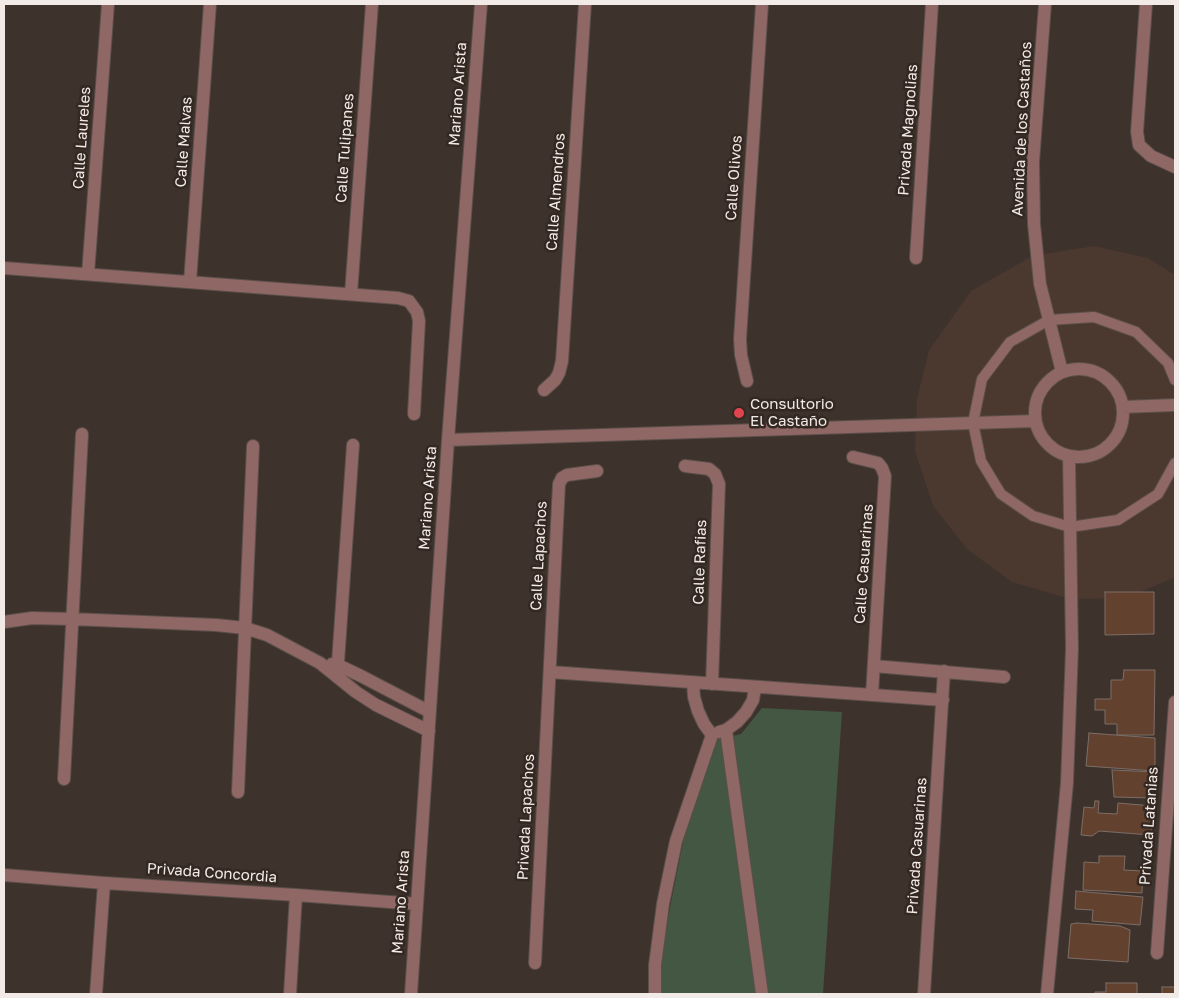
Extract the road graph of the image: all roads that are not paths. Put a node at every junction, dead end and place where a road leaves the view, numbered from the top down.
1 (108, 4) edge
2 (210, 4) edge
3 (372, 4) edge
4 (480, 4) edge
5 (585, 4) edge
6 (762, 4) edge
7 (932, 4) edge
8 (1045, 4) edge
9 (1146, 4) edge
10 (1175, 167) edge
11 (916, 258) dead end
12 (4, 268) edge
13 (88, 274) junction
14 (190, 282) junction
15 (351, 294) junction
16 (1049, 320) junction
17 (1062, 372) junction
18 (1175, 380) edge
19 (747, 381) dead end
20 (544, 390) dead end
21 (1175, 405) edge
22 (1123, 407) junction
23 (414, 414) dead end
24 (1036, 421) junction
25 (973, 423) junction
26 (82, 434) dead end
27 (448, 440) junction
28 (353, 445) dead end
29 (253, 446) dead end
30 (1069, 456) junction
31 (853, 457) dead end
32 (1175, 463) edge
33 (685, 466) dead end
34 (597, 471) dead end
35 (1070, 527) junction
36 (72, 619) junction
37 (4, 622) edge
38 (245, 628) junction
39 (874, 666) junction
40 (337, 671) junction
41 (944, 671) junction
42 (550, 672) junction
43 (1004, 677) dead end
44 (693, 683) junction
45 (712, 684) junction
46 (755, 687) junction
47 (872, 695) junction
48 (943, 700) junction
49 (1175, 702) edge
50 (430, 712) junction
51 (1174, 719) edge
52 (726, 730) junction
53 (429, 731) junction
54 (712, 735) junction
55 (64, 779) dead end
56 (238, 792) dead end
57 (4, 875) edge
58 (104, 883) junction
59 (296, 895) junction
60 (417, 904) junction
61 (1157, 953) dead end
62 (535, 963) dead end
63 (96, 994) edge
64 (290, 994) edge
65 (411, 994) edge
66 (655, 994) edge
67 (762, 994) edge
68 (924, 994) edge
69 (1047, 994) edge

1 - 13 street, Calle Laureles
2 - 14 street, Calle Malvas
3 - 15 street, Calle Tulipanes
4 - 27 street, Mariano Arista
5 - 20 street, Calle Almendros
6 - 19 street, Calle Olivos
7 - 11 street, Privada Magnolias
8 - 16 street, Avenida de los Castaños
9 - 10 street
12 - 13 street
13 - 14 street
14 - 15 street
15 - 23 street
16 - 17 street, Avenida de los Castaños
16 - 18 lane
16 - 25 lane
17 - 22 street
17 - 24 street
21 - 22 street
22 - 30 street
24 - 25 street
24 - 30 street
25 - 27 street
25 - 35 lane
26 - 36 street
27 - 50 street, Mariano Arista
28 - 40 street
29 - 38 street
30 - 35 street
31 - 39 street, Calle Casuarinas
32 - 35 lane
33 - 45 street, Calle Rafias
34 - 42 street, Calle Lapachos
35 - 69 street
36 - 37 street
36 - 38 street
36 - 55 street
38 - 40 street
38 - 56 street
39 - 41 street
39 - 47 street, Calle Casuarinas
40 - 50 street
40 - 53 street
41 - 43 street
41 - 48 street, Privada Casuarinas
42 - 44 street
42 - 62 street, Privada Lapachos
44 - 45 street
44 - 54 street
45 - 46 street
46 - 47 street
46 - 52 street
47 - 48 street
48 - 68 street, Privada Casuarinas
49 - 51 street, Privada Latanias
50 - 53 street, Mariano Arista
51 - 61 street, Privada Latanias
52 - 54 street
52 - 67 street
53 - 60 street, Mariano Arista
54 - 66 street
57 - 58 street, Privada Concordia
58 - 59 street, Privada Concordia
58 - 63 street
59 - 60 street, Privada Concordia
59 - 64 street
60 - 65 street, Mariano Arista

